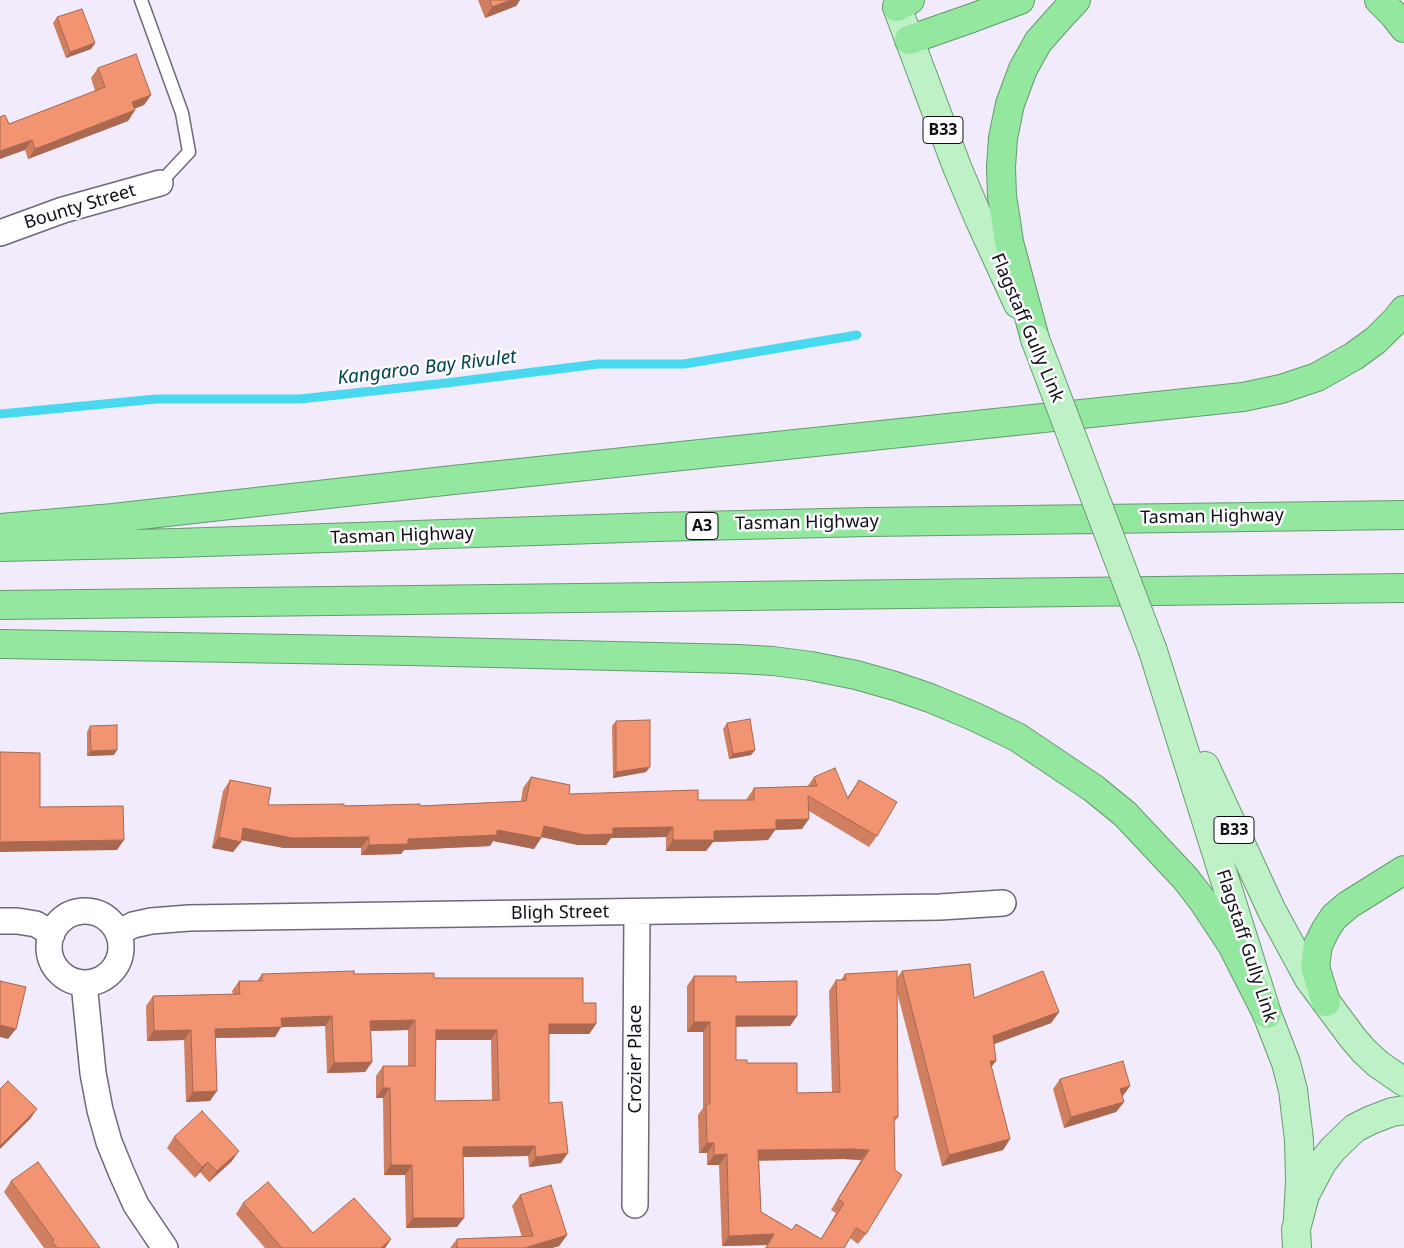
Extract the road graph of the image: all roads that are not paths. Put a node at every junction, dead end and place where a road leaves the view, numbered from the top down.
1 (141, 0) edge
2 (1020, 0) edge
3 (1076, 0) edge
4 (1378, 0) edge
5 (904, 3) edge
6 (1404, 28) edge
7 (909, 40) junction
8 (160, 183) joint
9 (0, 233) edge
10 (1404, 310) edge
11 (1035, 339) junction
12 (1404, 514) edge
13 (0, 528) edge
14 (0, 547) edge
15 (1404, 588) edge
16 (0, 605) edge
17 (0, 644) edge
18 (1154, 651) junction
19 (1404, 870) edge
20 (1004, 903) dead end
21 (636, 912) junction
22 (0, 921) edge
23 (118, 932) junction
24 (52, 934) junction
25 (84, 983) junction
26 (1326, 1002) junction
27 (1267, 1014) junction
28 (1404, 1082) edge
29 (1404, 1110) edge
30 (635, 1205) dead end
31 (1298, 1217) junction
32 (165, 1248) edge
33 (1297, 1248) edge

1 - 8 lane
2 - 7 highway
3 - 11 highway
4 - 6 highway
5 - 7 main road, Flagstaff Gully Link / B33
7 - 11 main road, Flagstaff Gully Link / B33
8 - 9 street, Bounty Street
10 - 13 highway
11 - 18 main road, Flagstaff Gully Link / B33, bridge
12 - 14 highway, Tasman Highway / A3
15 - 16 highway
17 - 27 highway
18 - 26 main road, Flagstaff Gully Link / B33
18 - 27 main road, Flagstaff Gully Link / B33
19 - 26 highway
20 - 21 street, Bligh Street
21 - 23 street, Bligh Street
21 - 30 street, Crozier Place
22 - 24 street
23 - 24 street
23 - 25 street
24 - 25 street
25 - 32 street
26 - 28 main road, Flagstaff Gully Link / B33
27 - 31 main road, Flagstaff Gully Link / B33
29 - 31 main road
31 - 33 main road, B33

